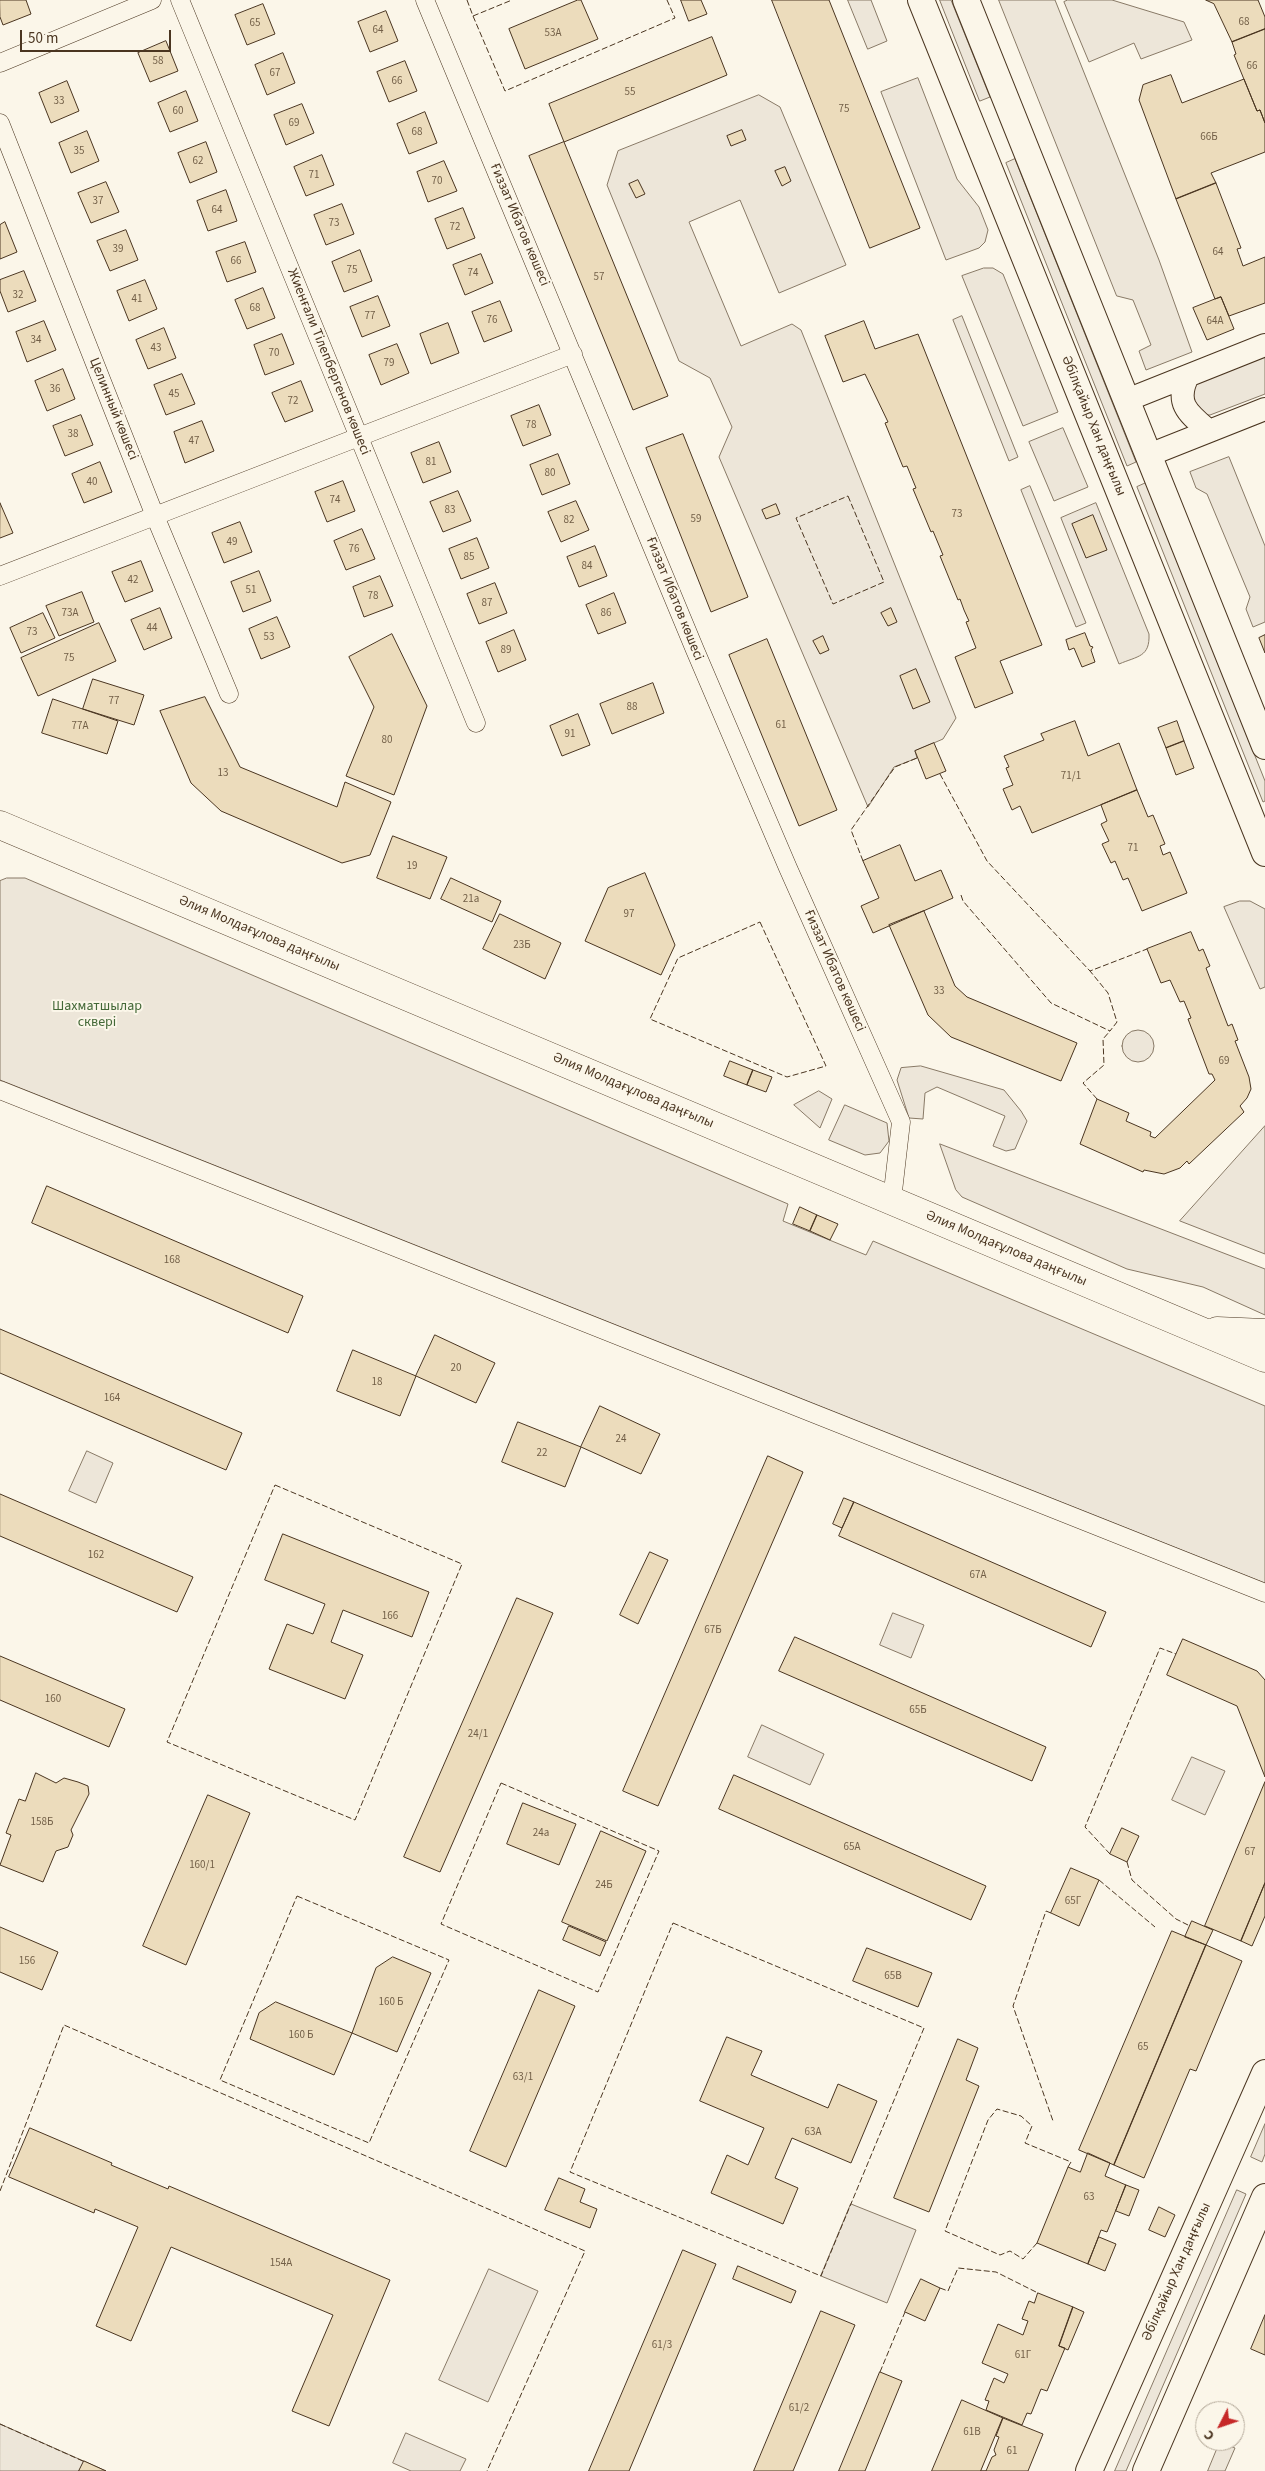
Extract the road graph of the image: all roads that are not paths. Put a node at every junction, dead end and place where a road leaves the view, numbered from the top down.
1 (152, 0) edge
2 (180, 0) edge
3 (425, 0) edge
4 (921, 0) edge
5 (966, 0) edge
6 (0, 63) edge
7 (1014, 117) junction
8 (0, 123) edge
9 (976, 135) junction
10 (1265, 345) edge
11 (573, 354) junction
12 (1188, 376) junction
13 (1127, 400) junction
14 (1265, 408) edge
15 (1210, 431) junction
16 (359, 437) junction
17 (1149, 455) junction
18 (155, 516) junction
19 (0, 576) edge
20 (229, 694) dead end
21 (476, 723) dead end
22 (1265, 746) edge
23 (0, 825) edge
24 (1262, 838) edge
25 (0, 1090) edge
26 (892, 1200) junction
27 (1199, 1331) junction
28 (1265, 1333) edge
29 (1265, 1358) edge
30 (1265, 1593) edge
31 (1265, 2073) edge
32 (1265, 2197) edge
33 (1089, 2471) edge
34 (1146, 2471) edge

1 - 6 street
2 - 16 street, Жиенғали Тілепбергенов көшесі
3 - 11 street, Ғиззат Ибатов көшесі
4 - 9 main road, Әбілқайыр Хан даңғылы
5 - 7 main road
7 - 9 main road
7 - 13 main road
8 - 18 street, Целинный көшесі
9 - 24 main road, Әбілқайыр Хан даңғылы
10 - 12 street
11 - 16 street
11 - 26 street, Ғиззат Ибатов көшесі
12 - 13 street
12 - 15 street
13 - 17 main road
14 - 15 street
15 - 17 street
16 - 18 street
16 - 21 street, Жиенғали Тілепбергенов көшесі
17 - 22 main road
18 - 19 street
18 - 20 street, Целинный көшесі
23 - 26 main road, Әлия Молдағұлова даңғылы
25 - 30 street
26 - 27 main road, Әлия Молдағұлова даңғылы
27 - 28 main road
27 - 29 main road, Әлия Молдағұлова даңғылы
31 - 33 main road, Әбілқайыр Хан даңғылы
32 - 34 main road

